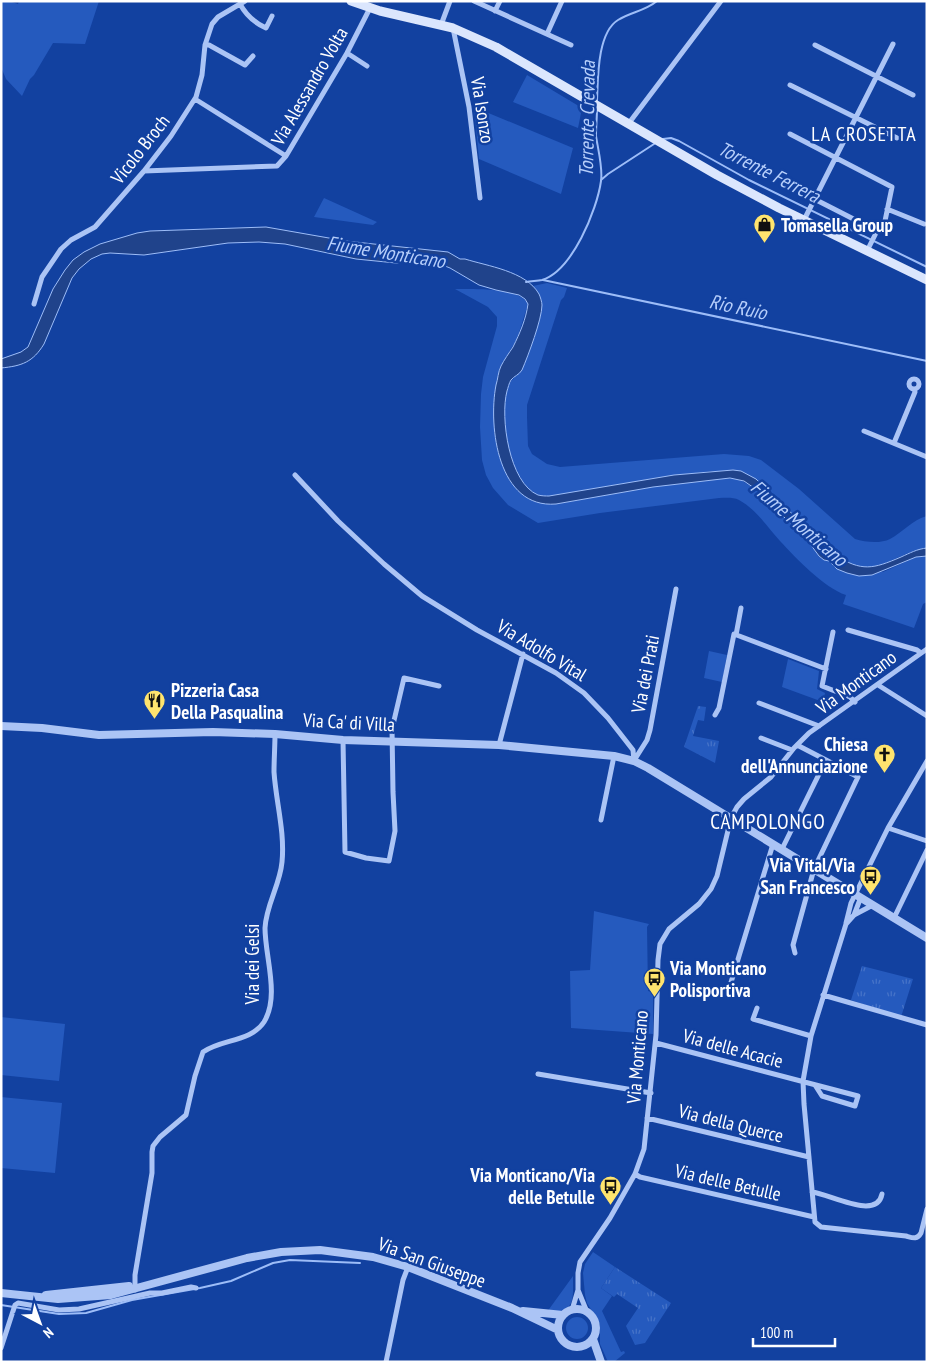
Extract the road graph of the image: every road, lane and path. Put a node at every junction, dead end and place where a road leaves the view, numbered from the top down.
1 (351, 1) edge
2 (450, 1) edge
3 (474, 1) edge
4 (500, 1) edge
5 (562, 1) edge
6 (721, 1) edge
7 (242, 3) edge
8 (370, 8) junction
9 (495, 11) junction
10 (272, 16) dead end
11 (441, 25) junction
12 (453, 28) junction
13 (547, 34) junction
14 (893, 44) dead end
15 (205, 45) junction
16 (571, 45) dead end
17 (815, 45) dead end
18 (347, 53) junction
19 (253, 56) dead end
20 (367, 66) dead end
21 (876, 76) junction
22 (790, 85) dead end
23 (914, 95) dead end
24 (195, 99) junction
25 (856, 118) junction
26 (629, 123) junction
27 (790, 134) dead end
28 (897, 138) dead end
29 (286, 156) junction
30 (834, 158) junction
31 (144, 171) junction
32 (783, 183) dead end
33 (480, 198) dead end
34 (813, 201) junction
35 (887, 209) junction
36 (805, 217) junction
37 (924, 224) dead end
38 (876, 233) junction
39 (868, 249) junction
40 (927, 280) edge
41 (34, 304) dead end
42 (919, 388) dead end
43 (864, 431) dead end
44 (894, 443) junction
45 (927, 456) edge
46 (295, 475) dead end
47 (676, 589) dead end
48 (741, 608) dead end
49 (848, 630) dead end
50 (833, 632) dead end
51 (736, 635) junction
52 (927, 649) edge
53 (921, 653) junction
54 (523, 654) junction
55 (826, 669) junction
56 (878, 685) junction
57 (439, 686) dead end
58 (855, 702) junction
59 (759, 703) dead end
60 (715, 715) dead end
61 (927, 716) edge
62 (1, 726) edge
63 (819, 726) junction
64 (275, 734) junction
65 (761, 738) dead end
66 (342, 740) junction
67 (393, 741) junction
68 (796, 744) junction
69 (499, 745) junction
70 (792, 750) junction
71 (614, 756) junction
72 (826, 760) junction
73 (634, 761) junction
74 (927, 761) edge
75 (731, 818) junction
76 (601, 820) dead end
77 (888, 828) junction
78 (927, 841) edge
79 (773, 844) junction
80 (782, 849) junction
81 (927, 850) edge
82 (814, 869) junction
83 (858, 896) junction
84 (872, 905) junction
85 (854, 915) junction
86 (894, 918) junction
87 (846, 924) junction
88 (927, 938) edge
89 (794, 954) dead end
90 (729, 989) dead end
91 (823, 995) junction
92 (757, 1008) dead end
93 (927, 1026) edge
94 (811, 1036) junction
95 (656, 1043) junction
96 (538, 1074) dead end
97 (803, 1081) junction
98 (815, 1085) junction
99 (651, 1093) junction
100 (647, 1118) junction
101 (809, 1157) junction
102 (635, 1174) junction
103 (812, 1192) junction
104 (882, 1194) dead end
105 (927, 1209) edge
106 (815, 1220) junction
107 (408, 1267) junction
108 (134, 1288) junction
109 (196, 1288) dead end
110 (578, 1290) junction
111 (1, 1293) edge
112 (78, 1296) junction
113 (512, 1308) junction
114 (78, 1309) junction
115 (572, 1310) junction
116 (587, 1312) junction
117 (551, 1315) junction
118 (563, 1315) junction
119 (539, 1321) junction
120 (558, 1330) junction
121 (594, 1339) junction
122 (583, 1347) junction
123 (1, 1348) edge
124 (386, 1362) edge
125 (600, 1362) edge

1 - 8 main road
2 - 11 street
3 - 9 street
4 - 9 street
5 - 13 street
6 - 26 street
7 - 10 street
7 - 15 street, Vicolo Broch
8 - 11 main road
8 - 18 street, Via Alessandro Volta
9 - 13 street
11 - 12 main road
12 - 26 main road
12 - 33 street, Via Isonzo
13 - 16 street
14 - 21 street
15 - 19 street
15 - 24 street, Vicolo Broch
17 - 21 street
18 - 20 street
18 - 29 street, Via Alessandro Volta
21 - 23 street
21 - 25 street
22 - 25 street
24 - 29 street
24 - 31 street, Vicolo Broch
25 - 28 street
25 - 30 street
26 - 36 main road
27 - 30 street
29 - 31 street, Via Alessandro Volta
30 - 34 street
30 - 35 street
31 - 41 street, Vicolo Broch
32 - 34 street
34 - 36 street
34 - 38 street
35 - 37 street
35 - 38 street
36 - 39 main road
38 - 39 street
39 - 40 main road
42 - 44 street
43 - 44 street
44 - 45 street
46 - 54 street, Via Adolfo Vital
47 - 73 street, Via dei Prati
48 - 51 street
49 - 53 street, Via Monticano
50 - 55 street
51 - 55 street
51 - 60 street
52 - 53 street, Via Monticano
53 - 56 street, Via Monticano
54 - 69 street
54 - 73 street, Via Adolfo Vital
55 - 58 street
56 - 58 street, Via Monticano
56 - 61 street
57 - 67 street
58 - 63 street, Via Monticano
59 - 63 street
62 - 64 street, Via Ca' di Villa
63 - 68 street, Via Monticano
64 - 66 street, Via Ca' di Villa
64 - 108 street, Via dei Gelsi
65 - 70 street
66 - 67 street, Via Ca' di Villa
66 - 67 street
67 - 69 street, Via Ca' di Villa
68 - 70 street, Via Monticano
68 - 72 street
69 - 71 street, Via Ca' di Villa
70 - 75 street, Via Monticano
71 - 73 street, Via Ca' di Villa
71 - 76 street
72 - 80 street
72 - 82 street
73 - 75 street
74 - 77 street
75 - 79 street
75 - 95 street, Via Monticano
77 - 78 street
77 - 83 street
79 - 80 street
79 - 90 street
80 - 82 street
81 - 86 street
82 - 83 street
82 - 89 street
83 - 84 street
83 - 85 street
83 - 87 street
84 - 85 street
84 - 86 street
85 - 87 street
86 - 88 street
87 - 91 street
91 - 93 street
91 - 94 street
92 - 94 street
94 - 97 street
95 - 97 street, Via delle Acacie
95 - 99 street, Via Monticano
96 - 99 street
97 - 98 street, Via delle Acacie
97 - 101 street
98 - 98 street, Via delle Acacie
99 - 100 street, Via Monticano
100 - 101 street, Via della Querce
100 - 102 street, Via Monticano
101 - 103 street
102 - 106 street, Via delle Betulle
102 - 110 street, Via Monticano
103 - 104 street
103 - 106 street
105 - 106 street, Via delle Betulle
107 - 108 street, Via San Giuseppe
107 - 113 street, Via San Giuseppe
107 - 124 street
108 - 112 street, Via San Giuseppe
109 - 114 street
110 - 115 street, Via Monticano
110 - 116 street, Via Monticano
111 - 112 street, Via San Giuseppe
112 - 114 street
113 - 117 street, Via San Giuseppe
113 - 119 street, Via San Giuseppe
114 - 123 street
115 - 116 street
115 - 118 street
116 - 121 street
117 - 118 street, Via San Giuseppe
117 - 119 street
118 - 120 street
119 - 120 street, Via San Giuseppe
120 - 122 street
121 - 122 street
121 - 125 street
122 - 125 street

